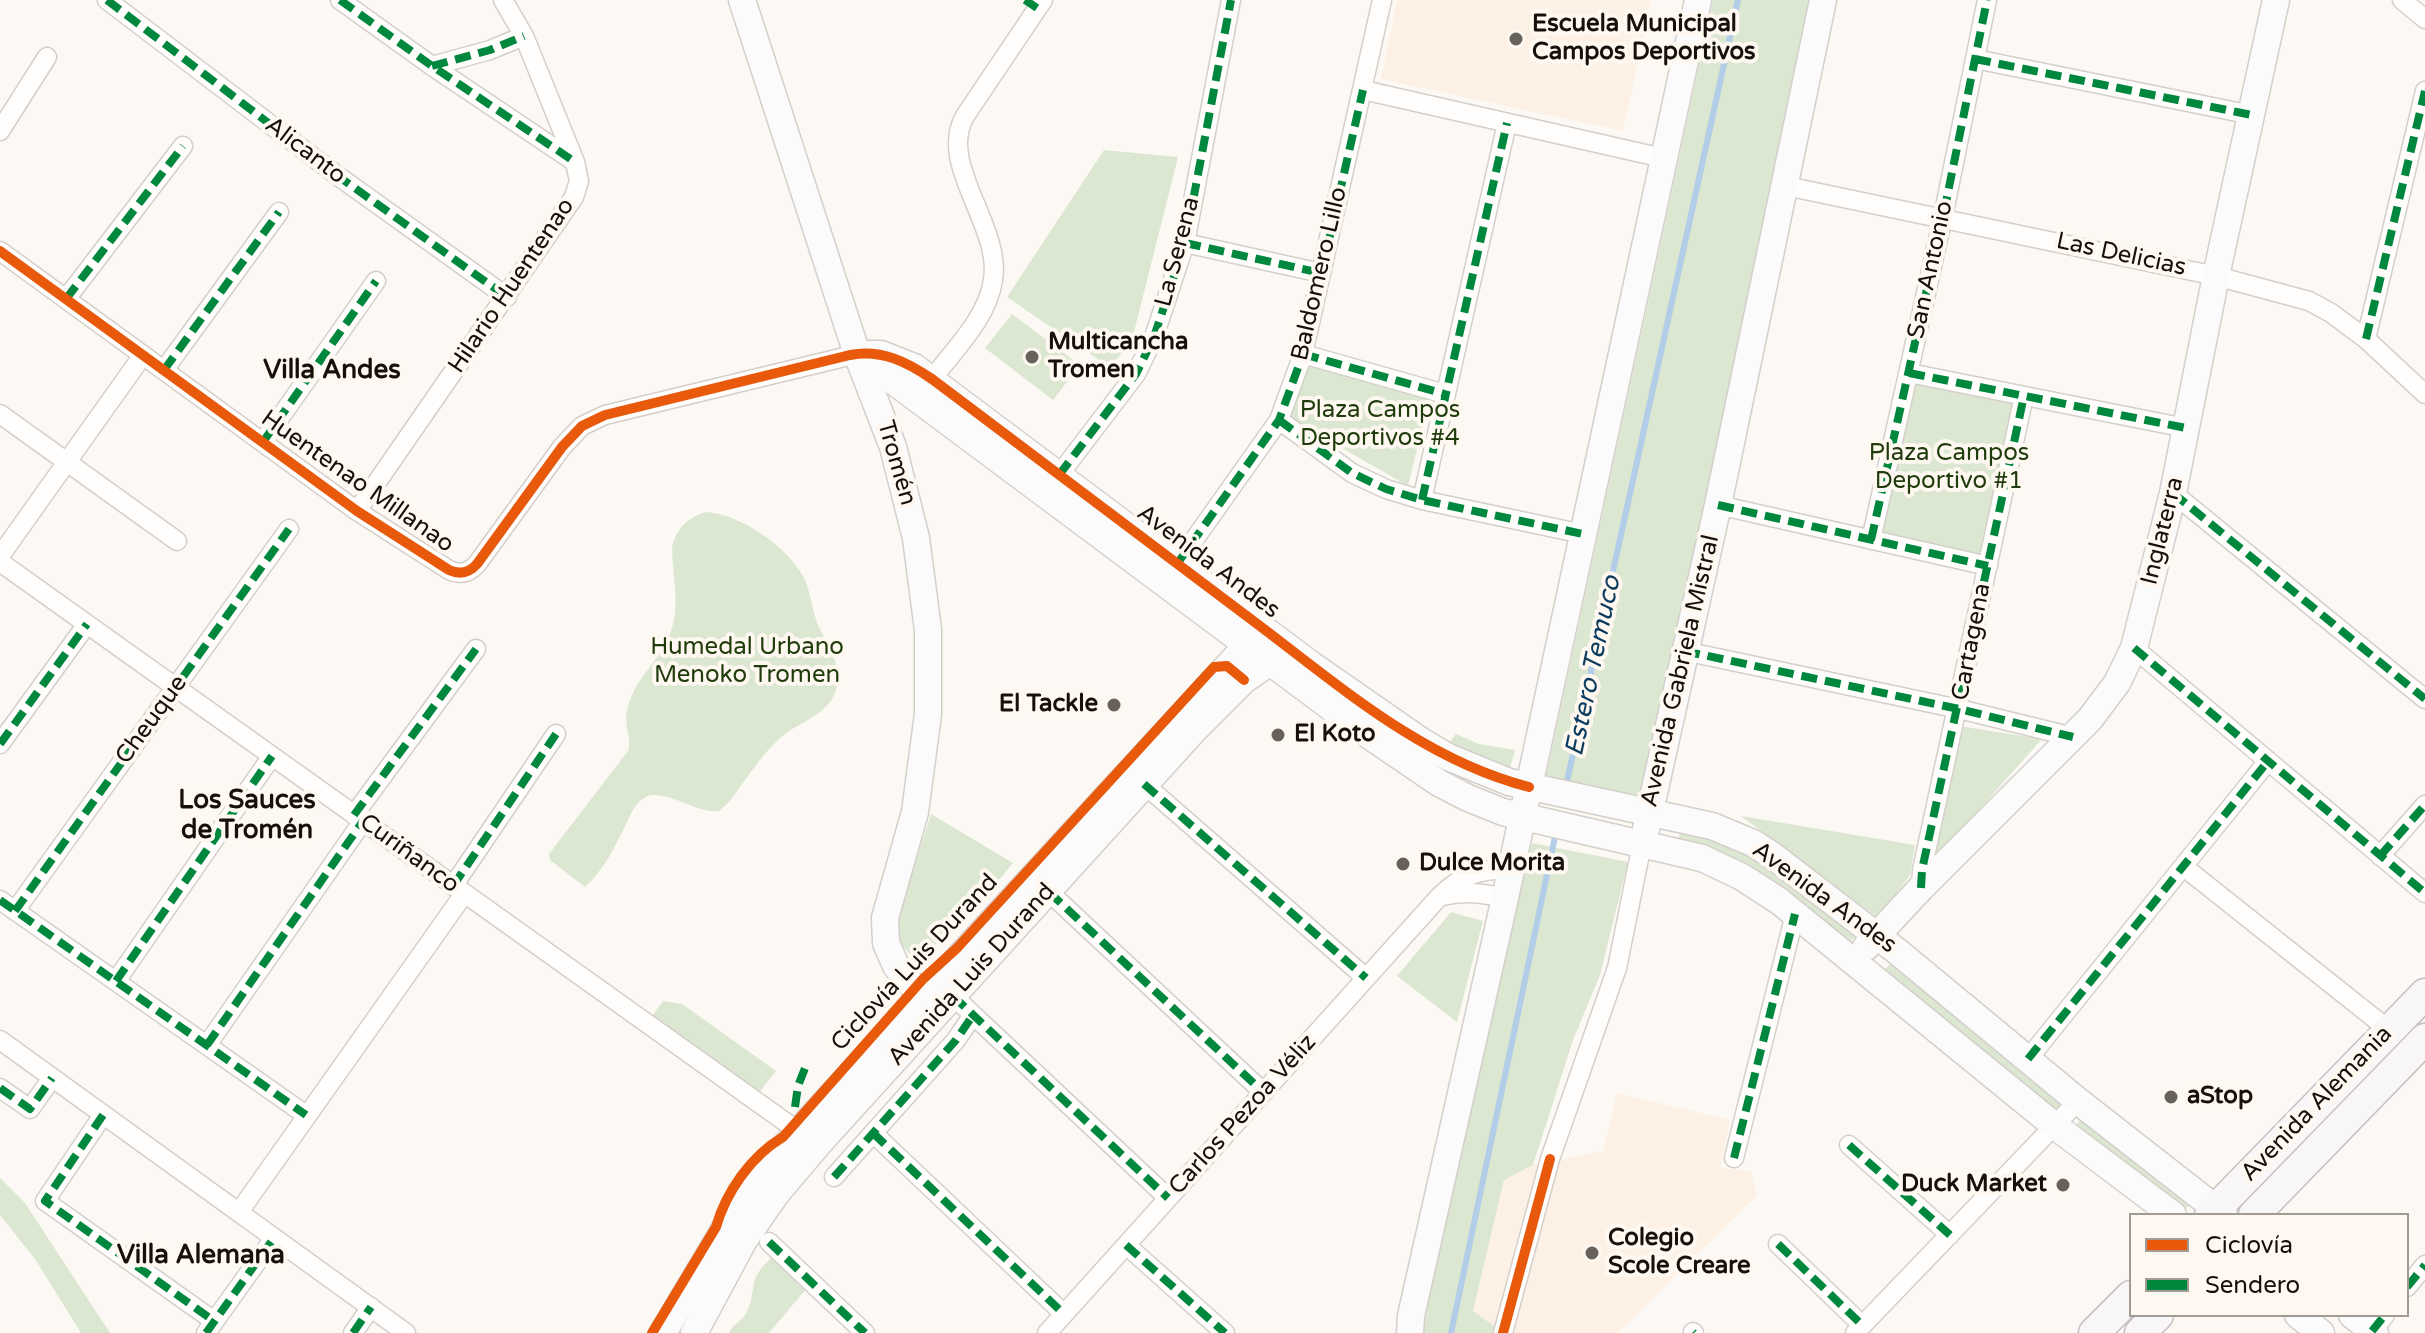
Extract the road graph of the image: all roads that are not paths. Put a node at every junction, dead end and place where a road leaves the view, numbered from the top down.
1 (107, 0) edge
2 (340, 0) edge
3 (503, 0) edge
4 (742, 0) edge
5 (1231, 0) edge
6 (1382, 0) edge
7 (1698, 0) edge
8 (1823, 0) edge
9 (1987, 0) edge
10 (2276, 0) edge
11 (2402, 0) edge
12 (1035, 3) edge
13 (2425, 19) edge
14 (524, 36) junction
15 (47, 57) dead end
16 (1975, 59) junction
17 (432, 66) junction
18 (1363, 90) junction
19 (2425, 91) edge
20 (2252, 115) junction
21 (1507, 123) junction
22 (0, 131) edge
23 (183, 146) dead end
24 (1663, 158) junction
25 (575, 162) junction
26 (1786, 186) junction
27 (279, 212) dead end
28 (1943, 217) junction
29 (1185, 243) junction
30 (0, 251) edge
31 (1321, 273) junction
32 (2216, 276) junction
33 (376, 281) dead end
34 (507, 297) junction
35 (66, 299) junction
36 (2366, 339) junction
37 (857, 354) junction
38 (1303, 354) junction
39 (143, 355) junction
40 (164, 370) junction
41 (1909, 373) junction
42 (932, 379) junction
43 (1445, 394) junction
44 (2425, 394) edge
45 (2024, 396) junction
46 (0, 414) edge
47 (1279, 420) junction
48 (2186, 428) junction
49 (263, 442) junction
50 (67, 462) junction
51 (1059, 475) junction
52 (2173, 493) junction
53 (1422, 500) junction
54 (1718, 505) junction
55 (357, 511) junction
56 (289, 529) dead end
57 (1583, 534) junction
58 (1871, 540) junction
59 (177, 541) dead end
60 (0, 556) edge
61 (0, 562) edge
62 (1177, 564) junction
63 (1988, 566) junction
64 (87, 624) junction
65 (1267, 646) junction
66 (2134, 648) junction
67 (476, 649) dead end
68 (1684, 651) junction
69 (176, 687) junction
70 (2425, 699) edge
71 (1959, 709) junction
72 (556, 734) dead end
73 (2073, 737) junction
74 (0, 744) edge
75 (272, 756) junction
76 (2268, 761) junction
77 (1144, 784) junction
78 (1537, 788) junction
79 (2425, 805) edge
80 (1649, 812) junction
81 (358, 818) junction
82 (1531, 819) junction
83 (1642, 844) junction
84 (2380, 856) junction
85 (2184, 867) junction
86 (1510, 870) junction
87 (1921, 888) junction
88 (458, 890) junction
89 (1049, 892) junction
90 (2425, 893) edge
91 (1439, 897) junction
92 (1505, 898) junction
93 (8, 905) edge
94 (1795, 914) junction
95 (1877, 936) junction
96 (1853, 961) junction
97 (1366, 978) junction
98 (116, 981) junction
99 (936, 994) junction
100 (2425, 994) edge
101 (973, 1015) junction
102 (2389, 1030) junction
103 (2425, 1039) edge
104 (0, 1040) edge
105 (207, 1045) junction
106 (2028, 1059) junction
107 (52, 1078) junction
108 (0, 1088) edge
109 (1263, 1092) junction
110 (2078, 1101) junction
111 (103, 1115) junction
112 (306, 1115) junction
113 (2055, 1126) junction
114 (873, 1133) junction
115 (809, 1137) junction
116 (1849, 1145) dead end
117 (1734, 1158) dead end
118 (834, 1177) dead end
119 (1168, 1198) junction
120 (239, 1212) junction
121 (2170, 1213) edge
122 (2216, 1213) edge
123 (2256, 1213) edge
124 (1950, 1235) junction
125 (274, 1238) junction
126 (769, 1242) dead end
127 (1778, 1244) dead end
128 (1126, 1245) junction
129 (2425, 1265) edge
130 (718, 1284) junction
131 (2409, 1285) edge
132 (2129, 1298) edge
133 (371, 1307) junction
134 (1064, 1314) junction
135 (2156, 1317) edge
136 (2301, 1317) edge
137 (672, 1318) edge
138 (210, 1327) edge
139 (1858, 1329) edge
140 (1224, 1332) edge
141 (353, 1333) edge
142 (406, 1333) edge
143 (694, 1333) edge
144 (865, 1333) edge
145 (1047, 1333) edge
146 (1410, 1333) edge
147 (1503, 1333) edge
148 (2094, 1333) edge
149 (2140, 1333) edge
150 (2321, 1333) edge

1 - 34 street, Alicanto
2 - 17 street
3 - 14 street, Hilario Huentenao
4 - 37 street, Tromén
5 - 29 street, La Serena
6 - 18 street, Baldomero Lillo
7 - 24 street
8 - 26 street, Avenida Gabriela Mistral
9 - 16 street, San Antonio
10 - 20 street, Inglaterra
11 - 13 street
12 - 42 street
14 - 17 street
14 - 25 street, Hilario Huentenao
15 - 22 street
16 - 20 street
16 - 28 street, San Antonio
17 - 25 street
18 - 21 street
18 - 31 street, Baldomero Lillo
19 - 36 street
20 - 32 street, Inglaterra
21 - 24 street
21 - 43 street
23 - 35 street
24 - 57 street
25 - 34 street, Hilario Huentenao
26 - 28 street, Las Delicias
26 - 54 street, Avenida Gabriela Mistral
27 - 40 street
28 - 32 street, Las Delicias
28 - 41 street, San Antonio
29 - 31 street
29 - 51 street, La Serena
30 - 35 street, Huentenao Millanao
31 - 38 street, Baldomero Lillo
32 - 36 street, Las Delicias
32 - 48 street, Inglaterra
33 - 49 street
34 - 55 street, Hilario Huentenao
35 - 39 street, Huentenao Millanao
36 - 44 street, Las Delicias
37 - 42 street, Avenida Andes
37 - 55 street, Huentenao Millanao
37 - 65 street, Avenida Andes
37 - 99 street, Tromén
38 - 43 street
38 - 47 street, Baldomero Lillo
39 - 40 street, Huentenao Millanao
39 - 50 street
40 - 49 street, Huentenao Millanao
41 - 45 street
41 - 58 street, San Antonio
42 - 51 street, Avenida Andes
43 - 53 street
45 - 48 street
45 - 63 street, Cartagena
46 - 50 street
47 - 53 street
47 - 62 street, Baldomero Lillo
48 - 52 street, Inglaterra
49 - 55 street, Huentenao Millanao
50 - 59 street
50 - 60 street
51 - 62 street, Avenida Andes
52 - 66 street, Inglaterra
52 - 70 street
53 - 57 street
54 - 58 street
54 - 68 street, Avenida Gabriela Mistral
56 - 69 street, Cheuque
57 - 78 street
58 - 63 street
61 - 64 street, Curiñanco
62 - 65 street, Avenida Andes
63 - 71 street, Cartagena
64 - 69 street, Curiñanco
64 - 74 street
65 - 77 street, Avenida Luis Durand
65 - 78 street, Avenida Andes
65 - 82 street, Avenida Andes
65 - 99 street, Avenida Luis Durand
66 - 73 street, Inglaterra
66 - 76 street
67 - 81 street
68 - 71 street
68 - 80 street, Avenida Gabriela Mistral
69 - 75 street, Curiñanco
69 - 93 street, Cheuque
71 - 73 street
71 - 87 street, Cartagena
72 - 88 street
73 - 87 street, Inglaterra
75 - 81 street, Curiñanco
75 - 98 street
76 - 84 street
76 - 85 street
77 - 89 street, Avenida Luis Durand
77 - 97 street
78 - 80 street, Avenida Andes
78 - 82 street
79 - 84 street
80 - 83 street, Avenida Gabriela Mistral
80 - 95 street, Avenida Andes
81 - 88 street, Curiñanco
81 - 105 street
82 - 83 street, Avenida Andes
82 - 86 street
83 - 94 street, Avenida Andes
83 - 147 street, Avenida Gabriela Mistral
84 - 90 street
85 - 102 street
85 - 106 street
86 - 91 street, Carlos Pezoa Véliz
86 - 92 street
87 - 95 street, Inglaterra
88 - 112 street
88 - 115 street, Curiñanco
89 - 99 street, Avenida Luis Durand
89 - 109 street
91 - 92 street
91 - 97 street, Carlos Pezoa Véliz
92 - 146 street
93 - 98 street
94 - 96 street, Avenida Andes
94 - 117 street
95 - 96 street, Inglaterra
95 - 106 street, Avenida Andes
96 - 113 street, Avenida Andes
97 - 109 street, Carlos Pezoa Véliz
98 - 105 street
99 - 101 street
99 - 115 street, Avenida Luis Durand
100 - 102 main road, Avenida Alemania
101 - 114 street
101 - 119 street
102 - 122 main road, Avenida Alemania
103 - 123 main road, Avenida Alemania
104 - 107 street
105 - 112 street
106 - 110 street, Avenida Andes
107 - 108 street
107 - 111 street
109 - 119 street, Carlos Pezoa Véliz
110 - 113 street
110 - 122 street, Avenida Andes
111 - 120 street
111 - 138 street
112 - 120 street
113 - 121 street, Avenida Andes
113 - 124 street
114 - 118 street
114 - 134 street
115 - 130 street, Avenida Luis Durand
115 - 137 street, Avenida Luis Durand
116 - 124 street
119 - 128 street, Carlos Pezoa Véliz
120 - 125 street
124 - 139 street
125 - 133 street
125 - 138 street
126 - 144 street
127 - 139 street
128 - 134 street, Carlos Pezoa Véliz
128 - 140 street
129 - 131 street
130 - 137 street
130 - 143 street, Avenida Luis Durand
132 - 148 main road
133 - 141 street
133 - 142 street
134 - 145 street, Carlos Pezoa Véliz
135 - 149 main road
136 - 150 street

